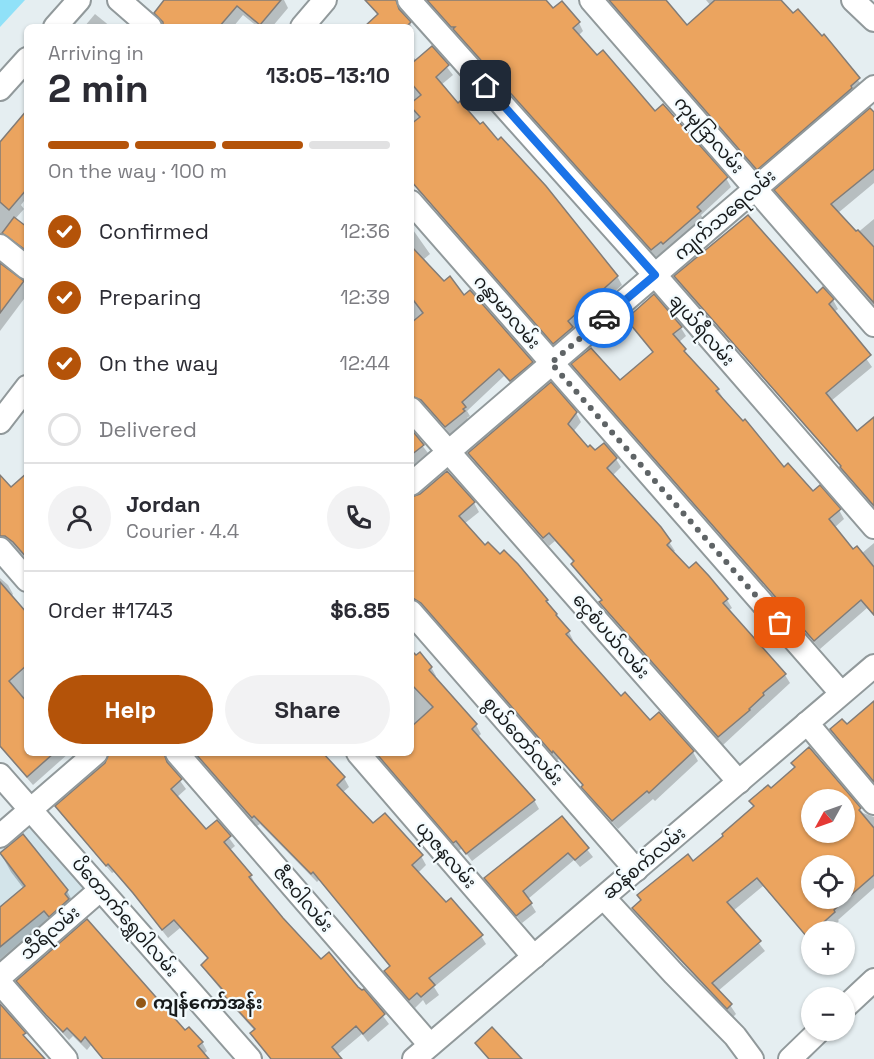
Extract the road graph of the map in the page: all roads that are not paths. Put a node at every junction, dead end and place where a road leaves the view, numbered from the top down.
1 (79, 0) edge
2 (119, 0) edge
3 (324, 0) edge
4 (409, 0) edge
5 (591, 0) edge
6 (853, 0) edge
7 (874, 20) edge
8 (58, 24) edge
9 (147, 24) edge
10 (304, 24) edge
11 (24, 62) edge
12 (874, 87) edge
13 (0, 90) edge
14 (756, 189) junction
15 (414, 205) edge
16 (0, 246) edge
17 (24, 265) edge
18 (655, 275) junction
19 (874, 325) edge
20 (551, 363) junction
21 (24, 392) edge
22 (414, 412) edge
23 (0, 422) edge
24 (449, 452) junction
25 (414, 481) edge
26 (874, 527) edge
27 (0, 549) edge
28 (24, 577) edge
29 (414, 615) edge
30 (874, 666) edge
31 (841, 693) junction
32 (807, 723) junction
33 (92, 756) edge
34 (179, 756) edge
35 (361, 756) edge
36 (0, 775) edge
37 (739, 782) junction
38 (874, 803) edge
39 (30, 809) junction
40 (0, 836) edge
41 (636, 870) junction
42 (100, 890) junction
43 (604, 898) junction
44 (534, 957) junction
45 (0, 976) edge
46 (874, 980) edge
47 (0, 983) edge
48 (855, 998) edge
49 (809, 1041) edge
50 (422, 1052) edge
51 (66, 1059) edge
52 (250, 1059) edge
53 (752, 1059) edge
54 (790, 1059) edge

1 - 8 street
2 - 9 street
3 - 10 street
4 - 18 street, ချယ်ရီလမ်း
5 - 14 street, ကုမုဒြာလမ်း
6 - 7 street
11 - 13 street
12 - 14 street, ကျက်သရေလမ်း
14 - 18 street, ကျက်သရေလမ်း
14 - 19 street, ကုမုဒြာလမ်း
15 - 20 street, ဂန္ဓာမာလမ်း
16 - 17 street
18 - 20 street, ကျက်သရေလမ်း
18 - 26 street, ချယ်ရီလမ်း
20 - 24 street, ကျက်သရေလမ်း
20 - 31 street, ဂန္ဓာမာလမ်း
21 - 23 street
22 - 24 street, ငွေစံပယ်လမ်း
24 - 25 street, ကျက်သရေလမ်း
24 - 37 street, ငွေစံပယ်လမ်း
27 - 28 street
29 - 41 street, စွယ်တော်လမ်း
30 - 31 street, ဆန်စက်လမ်း
31 - 32 street, ဆန်စက်လမ်း
32 - 37 street, ဆန်စက်လမ်း
32 - 38 street
33 - 39 street
34 - 50 street, ဇီဇဝါလမ်း
35 - 44 street, ယုဇနလမ်း
36 - 39 street, ပိတောက်ရွှေဝါလမ်း
37 - 41 street, ဆန်စက်လမ်း
39 - 40 street
39 - 42 street, ပိတောက်ရွှေဝါလမ်း
41 - 43 street, ဆန်စက်လမ်း
42 - 45 street, သီရိလမ်း
42 - 52 street, ပိတောက်ရွှေဝါလမ်း
43 - 44 street, ဆန်စက်လမ်း
43 - 53 street
44 - 50 street, ဆန်စက်လမ်း
46 - 48 street
47 - 51 street
49 - 54 street

